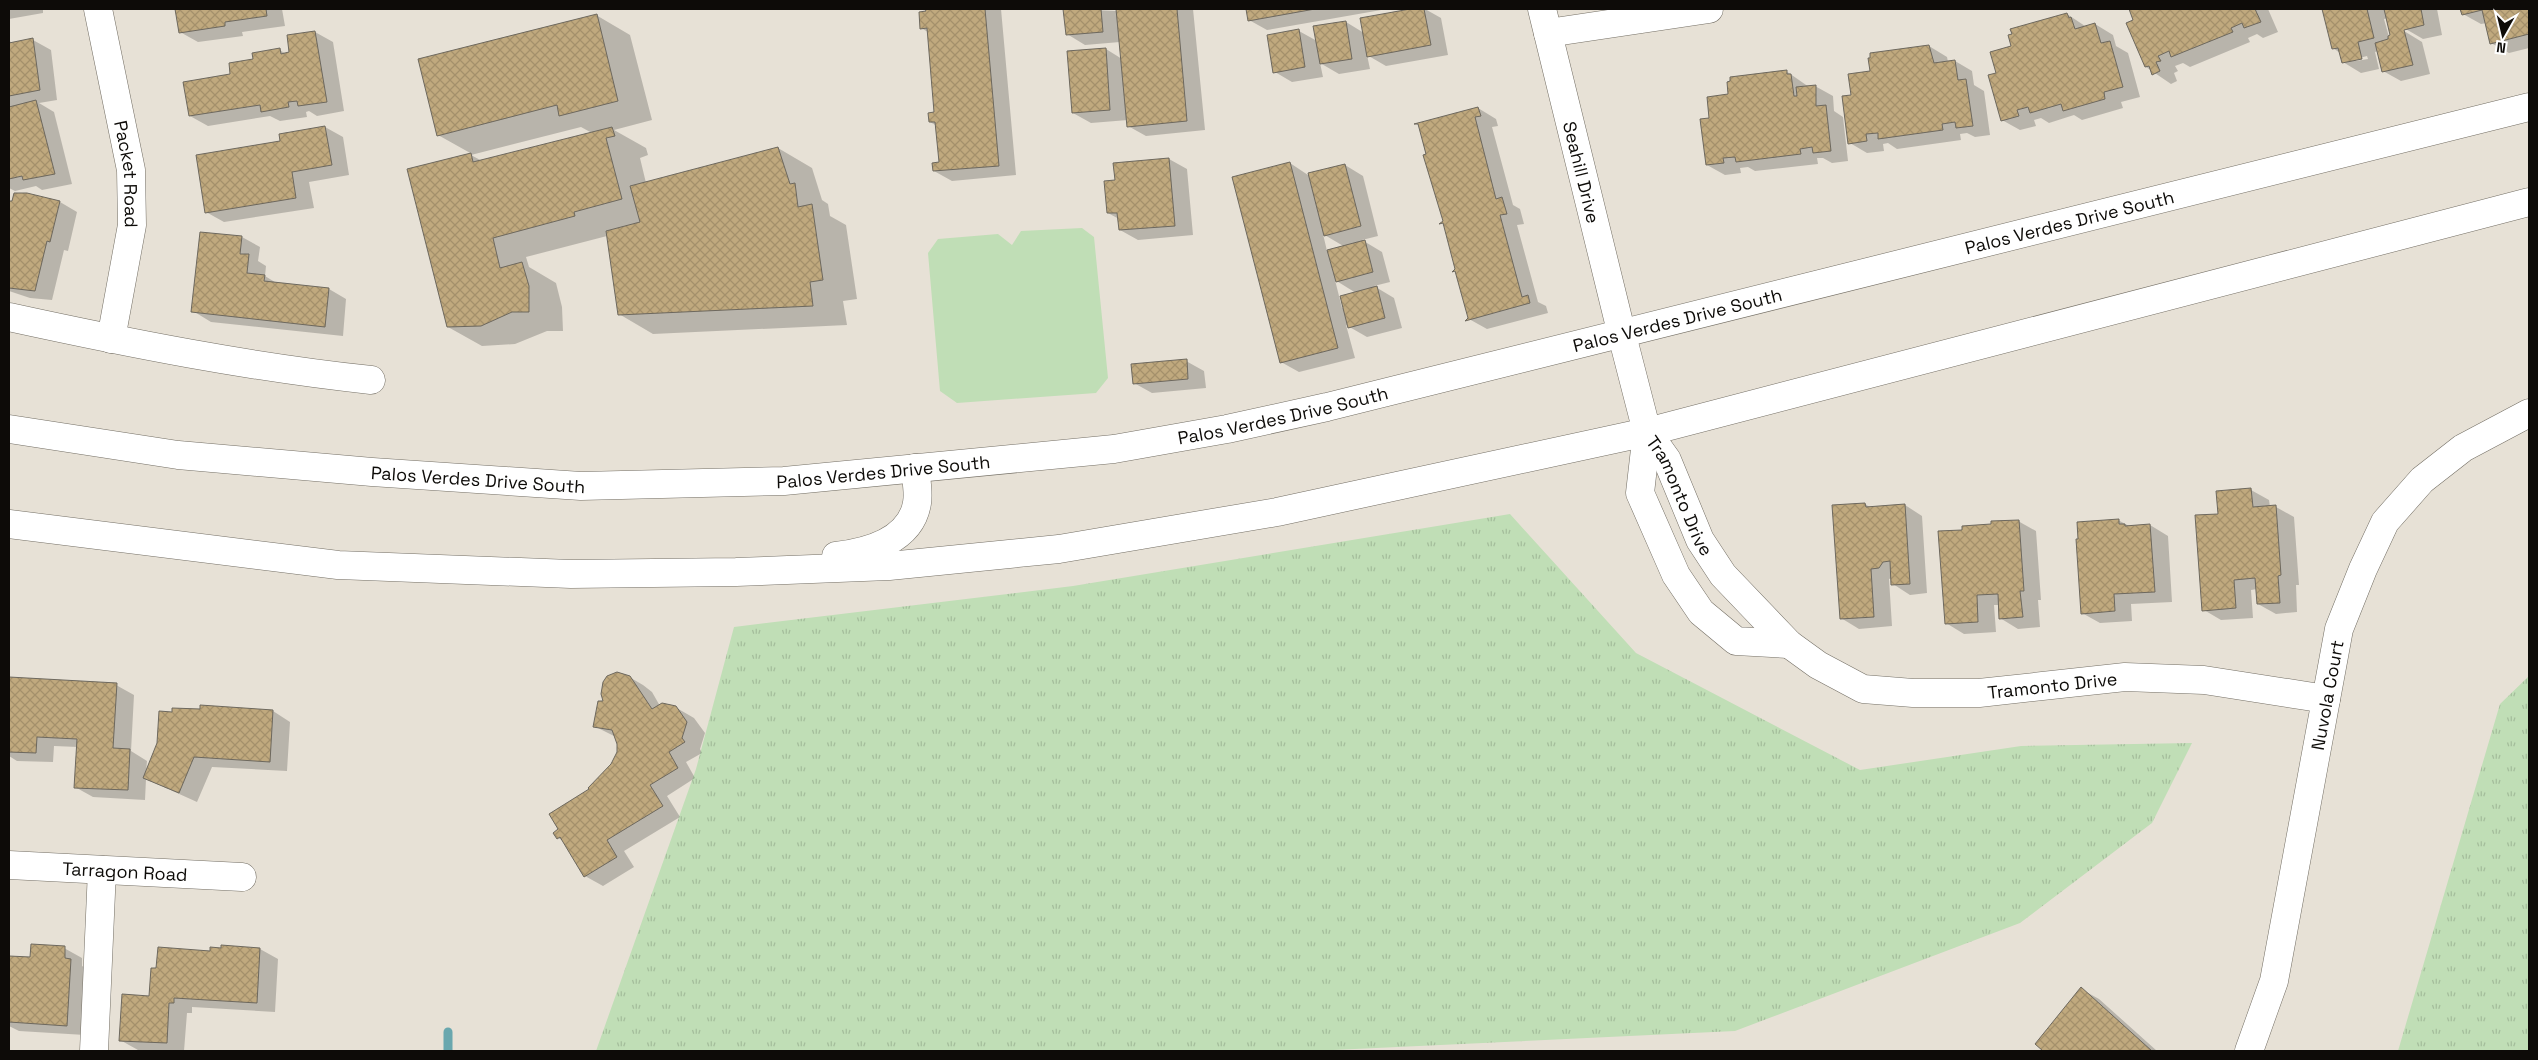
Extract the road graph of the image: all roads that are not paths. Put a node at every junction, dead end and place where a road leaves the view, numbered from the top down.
1 (98, 9) edge
2 (1709, 9) edge
3 (1545, 21) edge
4 (2529, 107) edge
5 (2529, 202) edge
6 (9, 317) edge
7 (1622, 335) junction
8 (112, 340) junction
9 (370, 380) dead end
10 (2529, 414) edge
11 (9, 429) edge
12 (1647, 432) junction
13 (915, 468) junction
14 (9, 524) edge
15 (691, 572) junction
16 (1789, 644) junction
17 (2326, 699) junction
18 (9, 865) edge
19 (102, 870) junction
20 (242, 877) dead end
21 (94, 1051) edge
22 (2249, 1051) edge

1 - 8 main road, Packet Road
2 - 3 main road
3 - 7 main road, Seahill Drive
4 - 7 main road, Palos Verdes Drive South
5 - 12 main road
6 - 8 main road
7 - 12 main road, Seahill Drive
7 - 13 main road, Palos Verdes Drive South
8 - 9 main road
10 - 17 main road, Nuvola Court
11 - 13 main road, Palos Verdes Drive South
12 - 15 main road
12 - 16 main road, Tramonto Drive
12 - 16 main road, Tramonto Drive
13 - 15 main road
14 - 15 main road
16 - 17 main road, Tramonto Drive
17 - 22 main road, Nuvola Court
18 - 19 main road, Tarragon Road
19 - 20 main road, Tarragon Road
19 - 21 main road

